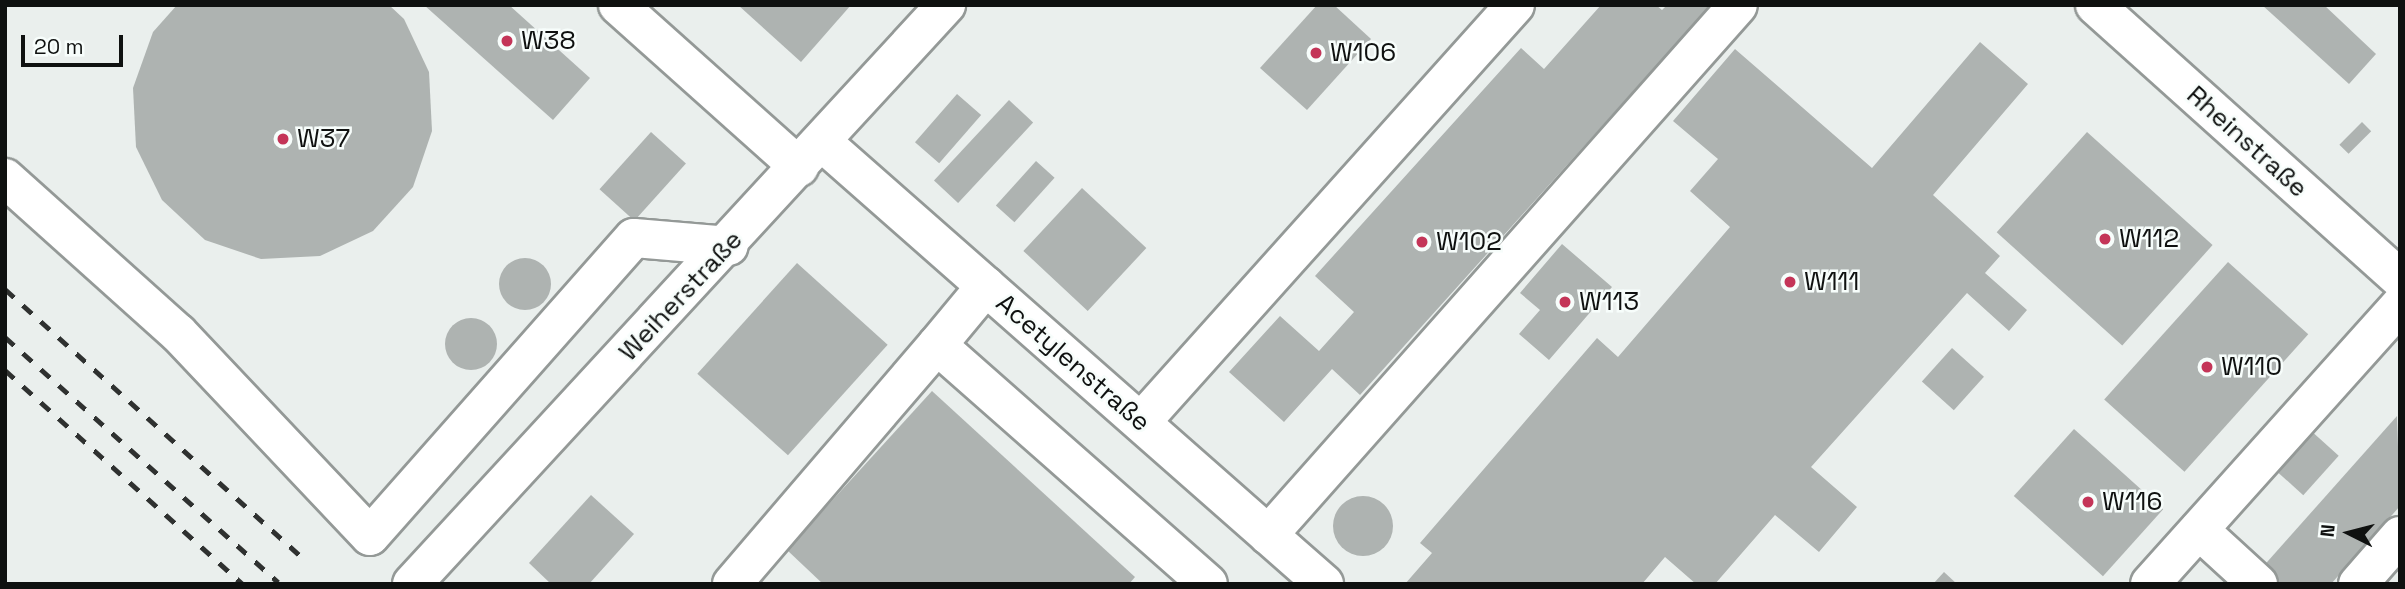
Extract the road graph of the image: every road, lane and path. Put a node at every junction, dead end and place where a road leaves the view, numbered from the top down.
1 (618, 5) edge
2 (946, 5) edge
3 (1515, 5) edge
4 (1738, 5) edge
5 (2095, 5) edge
6 (811, 155) junction
7 (5, 178) edge
8 (729, 246) junction
9 (2400, 279) edge
10 (985, 286) junction
11 (2400, 305) edge
12 (937, 345) junction
13 (1141, 422) junction
14 (2199, 530) junction
15 (1268, 535) junction
16 (2400, 536) edge
17 (412, 584) edge
18 (732, 584) edge
19 (1208, 584) edge
20 (1324, 584) edge
21 (2150, 584) edge
22 (2258, 584) edge
23 (2358, 584) edge

1 - 6 street, Acetylenstraße
2 - 6 street, Weiherstraße
3 - 13 street
4 - 15 street
5 - 9 street, Rheinstraße
6 - 8 street, Weiherstraße
6 - 10 street, Acetylenstraße
7 - 8 street
8 - 17 street, Weiherstraße
10 - 12 street
10 - 13 street, Acetylenstraße
11 - 14 street
12 - 18 street
12 - 19 street
13 - 15 street, Acetylenstraße
14 - 21 street
14 - 22 street
15 - 20 street, Acetylenstraße
16 - 23 street

